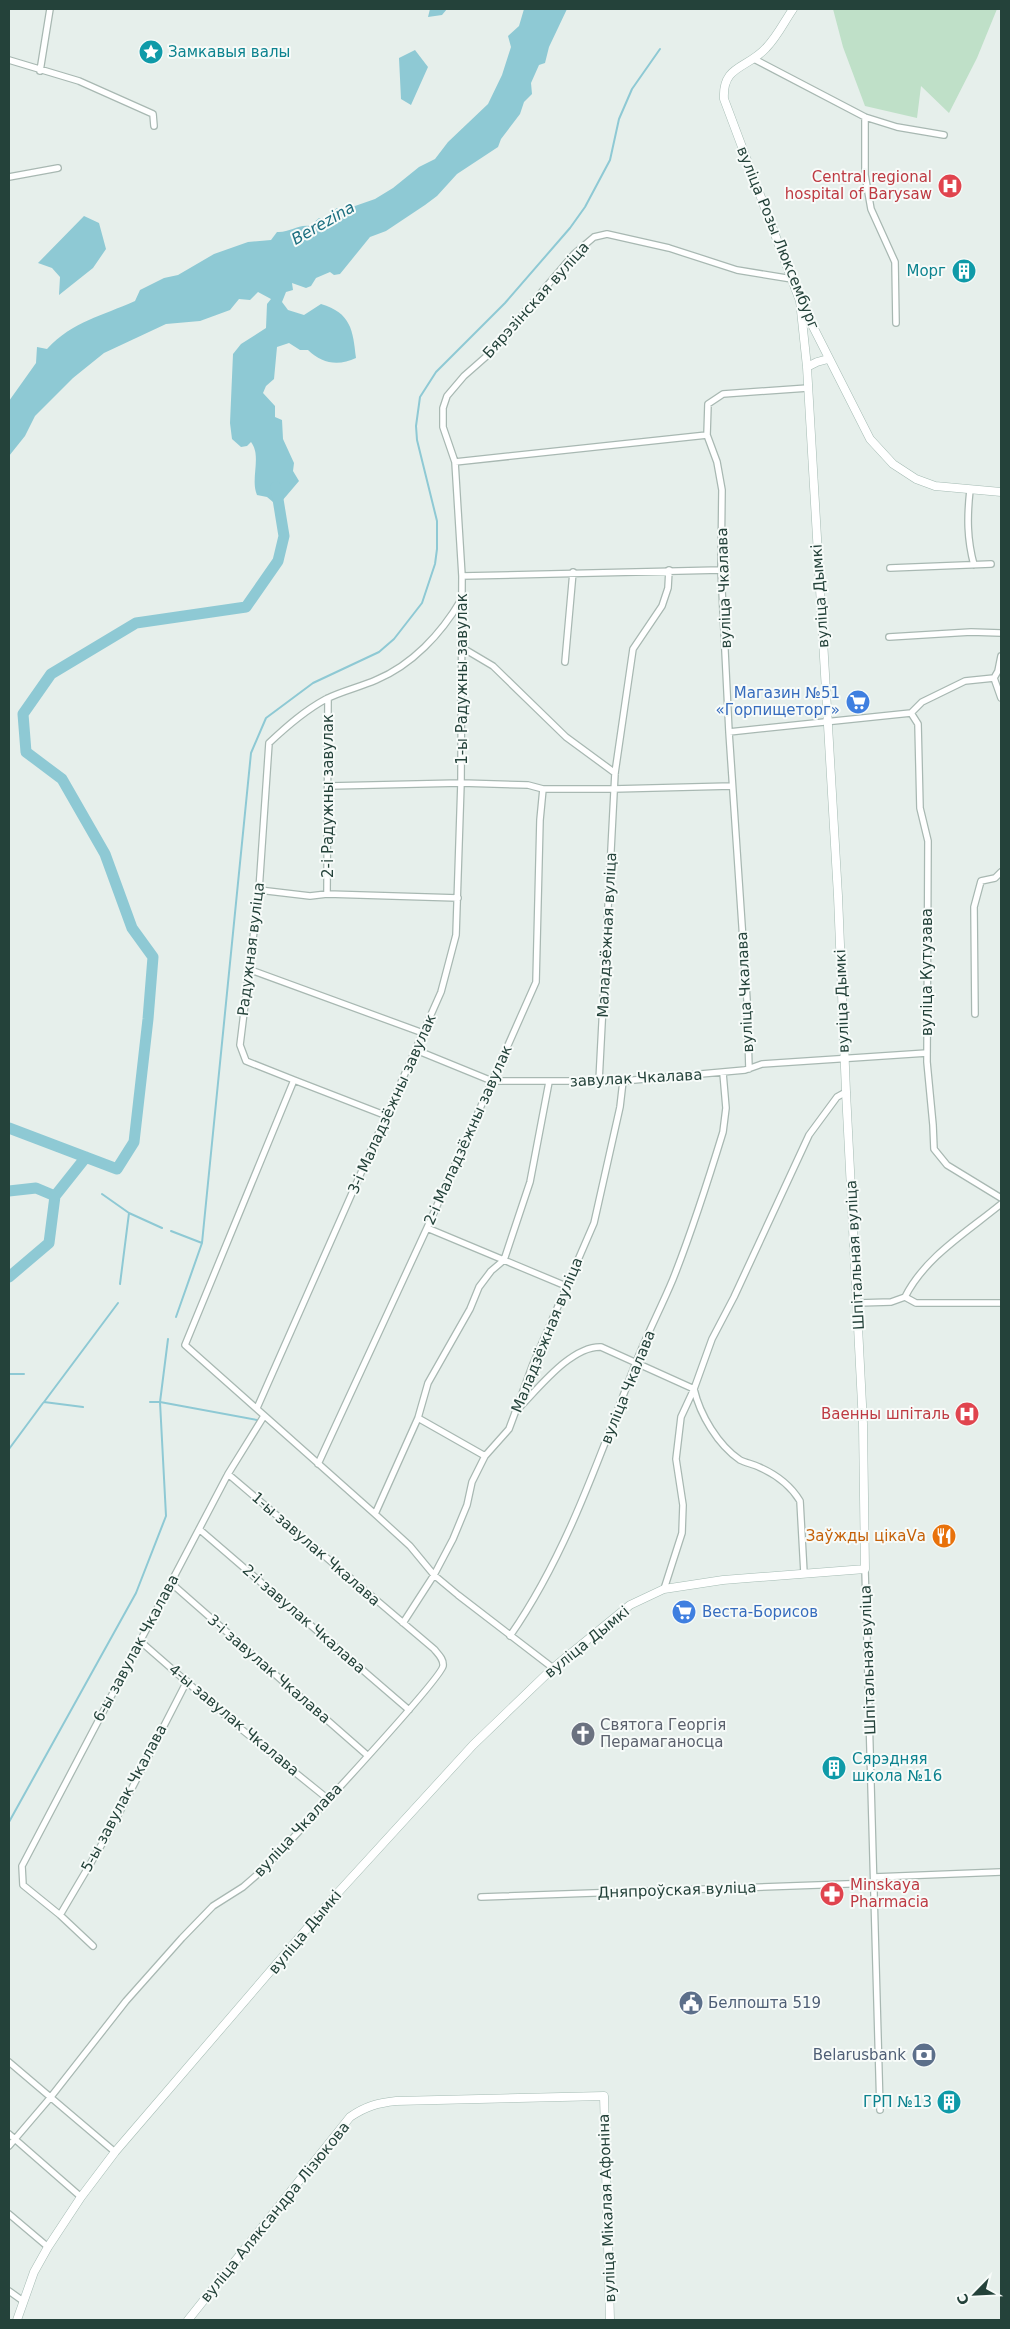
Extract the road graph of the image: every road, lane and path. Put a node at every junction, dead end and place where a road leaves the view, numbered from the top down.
1 (50, 9) edge
2 (793, 9) edge
3 (754, 59) junction
4 (9, 60) edge
5 (40, 71) junction
6 (865, 116) junction
7 (154, 126) dead end
8 (944, 135) dead end
9 (58, 168) dead end
10 (9, 178) edge
11 (792, 279) junction
12 (800, 301) junction
13 (896, 323) dead end
14 (828, 359) junction
15 (806, 367) junction
16 (808, 388) junction
17 (707, 435) junction
18 (455, 462) junction
19 (970, 490) junction
20 (1001, 492) edge
21 (991, 564) dead end
22 (974, 565) junction
23 (890, 568) dead end
24 (669, 570) junction
25 (721, 570) junction
26 (573, 572) junction
27 (462, 576) junction
28 (462, 599) junction
29 (1001, 633) edge
30 (889, 636) dead end
31 (461, 647) junction
32 (1001, 656) edge
33 (565, 662) dead end
34 (994, 678) junction
35 (328, 698) junction
36 (1001, 698) edge
37 (911, 713) junction
38 (828, 720) junction
39 (729, 732) junction
40 (615, 773) junction
41 (461, 783) junction
42 (329, 786) junction
43 (732, 786) junction
44 (544, 789) junction
45 (613, 789) junction
46 (1001, 872) edge
47 (259, 890) junction
48 (327, 894) junction
49 (458, 898) junction
50 (248, 969) junction
51 (975, 1014) dead end
52 (423, 1033) junction
53 (416, 1050) junction
54 (927, 1053) junction
55 (844, 1059) junction
56 (749, 1069) junction
57 (723, 1073) junction
58 (294, 1080) junction
59 (492, 1081) junction
60 (599, 1081) junction
61 (623, 1081) junction
62 (549, 1082) junction
63 (846, 1092) junction
64 (387, 1116) junction
65 (1001, 1198) edge
66 (1001, 1204) edge
67 (427, 1228) junction
68 (504, 1260) junction
69 (566, 1286) junction
70 (905, 1297) junction
71 (858, 1302) junction
72 (1001, 1303) edge
73 (635, 1363) junction
74 (694, 1389) junction
75 (257, 1408) junction
76 (518, 1408) junction
77 (264, 1416) junction
78 (418, 1418) junction
79 (485, 1456) junction
80 (318, 1464) junction
81 (228, 1474) junction
82 (375, 1514) junction
83 (199, 1529) junction
84 (865, 1569) junction
85 (804, 1573) junction
86 (434, 1575) junction
87 (170, 1583) junction
88 (664, 1589) junction
89 (652, 1594) joint
90 (403, 1623) junction
91 (510, 1636) junction
92 (140, 1641) junction
93 (553, 1668) junction
94 (187, 1681) junction
95 (409, 1710) junction
96 (368, 1755) junction
97 (328, 1799) junction
98 (1001, 1872) edge
99 (874, 1880) junction
100 (481, 1896) dead end
101 (60, 1915) junction
102 (93, 1946) dead end
103 (9, 2062) edge
104 (604, 2096) joint
105 (50, 2098) junction
106 (880, 2110) dead end
107 (9, 2134) edge
108 (15, 2139) junction
109 (9, 2146) edge
110 (115, 2152) junction
111 (81, 2197) junction
112 (9, 2214) edge
113 (48, 2247) junction
114 (9, 2291) edge
115 (23, 2301) junction
116 (17, 2320) edge
117 (188, 2320) edge
118 (610, 2320) edge

1 - 5 street
2 - 3 street
3 - 6 street
3 - 11 street, вуліца Розы Люксембург
4 - 5 street
5 - 7 street
6 - 8 street
6 - 13 street
9 - 10 street
11 - 12 street, вуліца Розы Люксембург
11 - 18 street, Бярэзінская вуліца
12 - 14 street, вуліца Розы Люксембург
12 - 15 street, вуліца Дымкі
14 - 15 street
14 - 19 street, вуліца Розы Люксембург
15 - 16 street, вуліца Дымкі
16 - 17 street
16 - 38 street, вуліца Дымкі
17 - 18 street
17 - 25 street, вуліца Чкалава
18 - 27 street, Бярэзінская вуліца
19 - 20 street, вуліца Розы Люксембург
19 - 22 street
21 - 22 street
22 - 23 street
24 - 25 street
24 - 26 street
24 - 40 street, Маладзёжная вуліца
25 - 39 street, вуліца Чкалава
26 - 27 street
26 - 33 street
27 - 28 street, 1-ы Радужны завулак
28 - 31 street, 1-ы Радужны завулак
28 - 35 street, Радужная вуліца
29 - 30 street
31 - 40 street
31 - 41 street, 1-ы Радужны завулак
32 - 34 street
34 - 36 street
34 - 37 street
35 - 42 street, 2-і Радужны завулак
35 - 47 street, Радужная вуліца
37 - 38 street
37 - 54 street, вуліца Кутузава
38 - 39 street
38 - 55 street, вуліца Дымкі
39 - 43 street, вуліца Чкалава
40 - 45 street, Маладзёжная вуліца
41 - 42 street, 1-ы Радужны завулак
41 - 44 street, 1-ы Радужны завулак
41 - 49 street, 3-і Маладзёжны завулак
42 - 48 street, 2-і Радужны завулак
43 - 45 street
43 - 56 street, вуліца Чкалава
44 - 45 street, 1-ы Радужны завулак
44 - 59 street, 2-і Маладзёжны завулак
45 - 60 street, Маладзёжная вуліца
46 - 51 street
47 - 48 street, 2-і Радужны завулак
47 - 50 street, Радужная вуліца
48 - 49 street, 2-і Радужны завулак
49 - 52 street, 3-і Маладзёжны завулак
50 - 52 street
50 - 58 street, Радужная вуліца
52 - 53 street, 3-і Маладзёжны завулак
53 - 59 street
53 - 64 street, 3-і Маладзёжны завулак
54 - 55 street
54 - 65 street, вуліца Кутузава
55 - 56 street
55 - 63 street, вуліца Дымкі
56 - 57 street, вуліца Чкалава
57 - 61 street, завулак Чкалава
57 - 73 street, вуліца Чкалава
58 - 64 street, Радужная вуліца
58 - 75 street
59 - 62 street, завулак Чкалава
59 - 67 street, 2-і Маладзёжны завулак
60 - 61 street, завулак Чкалава
60 - 62 street, завулак Чкалава
61 - 69 street, Маладзёжная вуліца
62 - 68 street
63 - 71 street, Шпітальная вуліца
63 - 74 street
64 - 75 street, 3-і Маладзёжны завулак
66 - 70 street
67 - 68 street
67 - 80 street, 2-і Маладзёжны завулак
68 - 69 street
68 - 78 street
69 - 76 street, Маладзёжная вуліца
70 - 71 street
70 - 72 street
71 - 84 street, Шпітальная вуліца
73 - 74 street
73 - 76 street
73 - 91 street, вуліца Чкалава
74 - 85 street
74 - 88 street
75 - 77 street
76 - 79 street, Маладзёжная вуліца
77 - 80 street
77 - 81 street, 6-ы завулак Чкалава
78 - 79 street
78 - 82 street
79 - 86 street, Маладзёжная вуліца
80 - 82 street
81 - 83 street, 6-ы завулак Чкалава
81 - 90 street, 1-ы завулак Чкалава
82 - 86 street
83 - 87 street, 6-ы завулак Чкалава
83 - 95 street, 2-і завулак Чкалава
84 - 85 street, Шпітальная вуліца
84 - 99 street, Шпітальная вуліца
85 - 88 street, Шпітальная вуліца
86 - 90 street, Маладзёжная вуліца
86 - 91 street
87 - 92 street, 6-ы завулак Чкалава
87 - 96 street, 3-і завулак Чкалава
88 - 89 street, Шпітальная вуліца
89 - 93 street, вуліца Дымкі
90 - 95 street, вуліца Чкалава
91 - 93 street
92 - 94 street, 4-ы завулак Чкалава
92 - 101 street, 6-ы завулак Чкалава
93 - 110 street, вуліца Дымкі
94 - 97 street, 4-ы завулак Чкалава
94 - 101 street, 5-ы завулак Чкалава
95 - 96 street, вуліца Чкалава
96 - 97 street, вуліца Чкалава
97 - 105 street, вуліца Чкалава
98 - 99 street, Дняпроўская вуліца
99 - 100 street, Дняпроўская вуліца
99 - 106 street, Шпітальная вуліца
101 - 102 street
103 - 105 street
104 - 117 street, вуліца Аляксандра Лізюкова
104 - 118 street, вуліца Мікалая Афоніна
105 - 108 street, вуліца Чкалава
105 - 110 street
107 - 108 street
108 - 109 street, вуліца Чкалава
108 - 111 street
110 - 111 street, вуліца Дымкі
111 - 113 street, вуліца Дымкі
112 - 113 street
113 - 115 street, вуліца Дымкі
114 - 115 street
115 - 116 street, вуліца Дымкі

